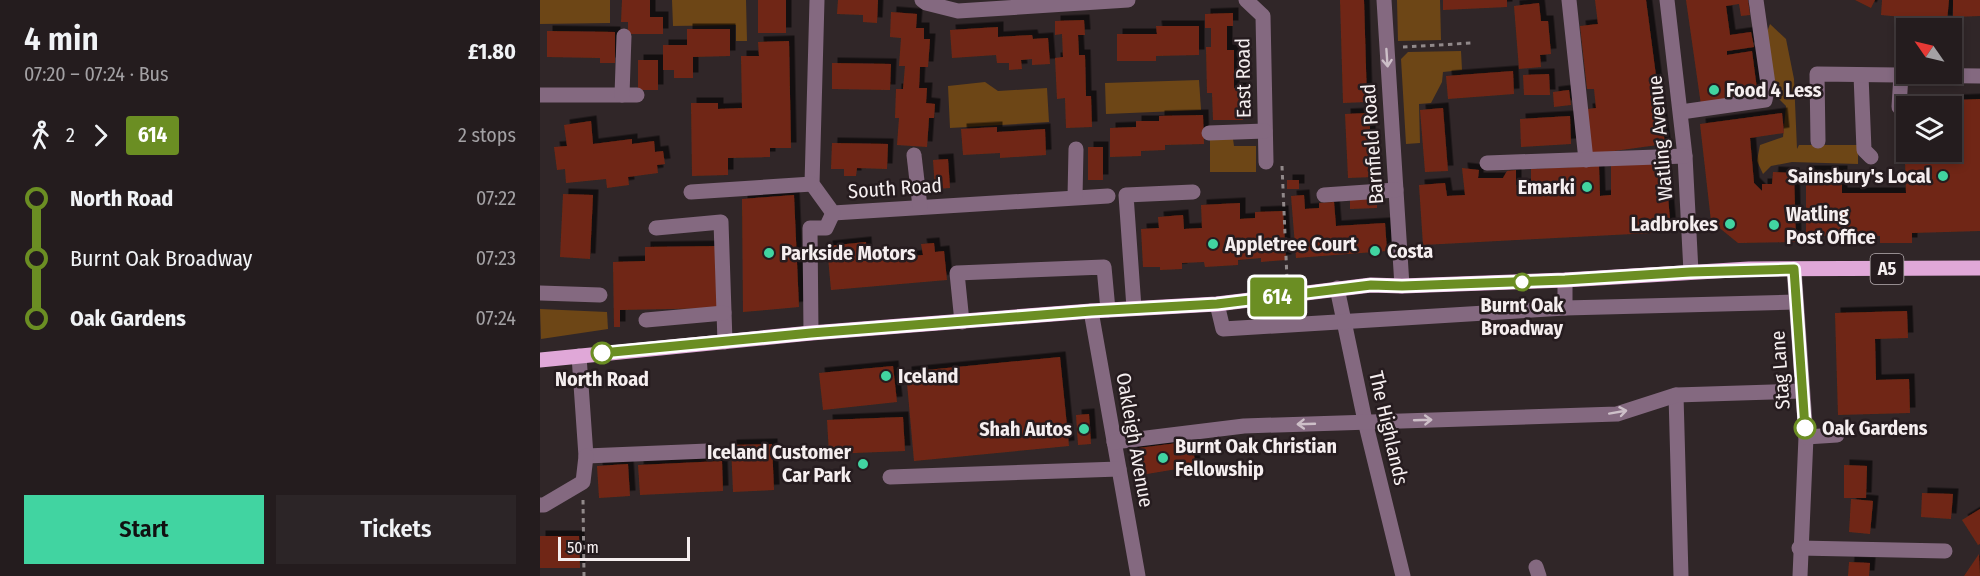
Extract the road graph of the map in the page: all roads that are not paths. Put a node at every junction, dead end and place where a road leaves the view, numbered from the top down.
1 (817, 0) edge
2 (922, 0) edge
3 (1128, 0) edge
4 (1384, 0) edge
5 (1569, 0) edge
6 (1667, 0) edge
7 (1756, 0) edge
8 (1104, 1) edge
9 (1253, 3) edge
10 (959, 5) edge
11 (624, 36) dead end
12 (1860, 75) junction
13 (1896, 75) edge
14 (1962, 76) edge
15 (1980, 76) edge
16 (540, 95) edge
17 (1681, 112) junction
18 (1265, 131) junction
19 (1209, 133) dead end
20 (1818, 141) dead end
21 (1076, 149) dead end
22 (914, 155) dead end
23 (1685, 156) junction
24 (1871, 157) dead end
25 (1586, 160) junction
26 (1266, 162) road end
27 (1487, 164) dead end
28 (812, 184) junction
29 (1396, 190) junction
30 (691, 192) dead end
31 (1193, 192) dead end
32 (1324, 195) dead end
33 (1108, 196) dead end
34 (1075, 197) junction
35 (920, 207) junction
36 (833, 213) junction
37 (656, 228) dead end
38 (1980, 268) edge
39 (1794, 269) junction
40 (1690, 272) junction
41 (1565, 280) junction
42 (1402, 286) junction
43 (1337, 288) junction
44 (540, 293) edge
45 (600, 296) dead end
46 (1795, 302) junction
47 (1217, 304) junction
48 (1134, 308) junction
49 (1564, 308) junction
50 (1108, 310) junction
51 (1091, 311) junction
52 (724, 313) junction
53 (646, 320) dead end
54 (1344, 320) junction
55 (962, 322) junction
56 (811, 333) junction
57 (725, 342) junction
58 (579, 356) junction
59 (540, 360) edge
60 (1801, 391) junction
61 (1676, 395) junction
62 (1365, 421) junction
63 (1837, 435) dead end
64 (1806, 437) junction
65 (1114, 442) junction
66 (708, 450) dead end
67 (586, 456) junction
68 (1119, 469) junction
69 (890, 477) dead end
70 (540, 505) edge
71 (1799, 548) junction
72 (1945, 551) dead end
73 (1138, 576) edge
74 (1403, 576) edge
75 (1681, 576) edge
76 (1800, 576) edge

1 - 28 street
2 - 10 street
3 - 8 street
4 -> 29 street, Barnfield Road
5 - 25 street
6 - 17 street, Watling Avenue
7 - 17 street
8 - 10 street
9 - 18 street, East Road
11 - 16 street
12 - 13 street
12 - 20 street
12 - 24 street
14 - 15 street
17 - 23 street, Watling Avenue
18 - 19 street
18 - 26 street, East Road
21 - 34 street
22 - 35 street
23 - 25 street
23 - 40 street, Watling Avenue
25 - 27 street
28 - 30 street
28 - 36 street, South Road
29 - 32 street
29 - 42 street, Barnfield Road
31 - 48 street
33 - 34 street, South Road
34 - 35 street, South Road
35 - 36 street, South Road
36 - 56 street
37 - 52 street
38 - 39 main road, A5
39 - 40 main road, A5
39 - 46 street, Stag Lane
40 - 41 main road, A5
41 - 42 main road, A5
41 - 49 street
42 - 43 main road, A5
43 - 47 main road, A5
43 - 54 street, The Highlands
44 - 45 street
46 - 49 street
46 - 60 street, Stag Lane
47 - 48 main road, A5
47 - 54 street
48 - 50 main road, A5
49 - 54 street
50 - 51 main road, A5
50 - 55 street
51 - 55 main road, A5
51 - 65 street, Oakleigh Avenue
52 - 53 street
52 - 57 street
54 - 62 street, The Highlands
55 - 56 main road, A5
56 - 57 main road, A5
57 - 58 main road, A5
58 - 59 main road, A5
58 - 67 street
60 - 61 street
60 - 64 street, Stag Lane
62 -> 61 street
61 - 75 street
62 -> 65 street
62 - 74 street, The Highlands
63 - 64 street
64 - 71 street, Stag Lane
65 - 68 street, Oakleigh Avenue
66 - 67 street
67 - 70 street
68 - 69 street
68 - 73 street, Oakleigh Avenue
71 - 72 street
71 - 76 street, Stag Lane

